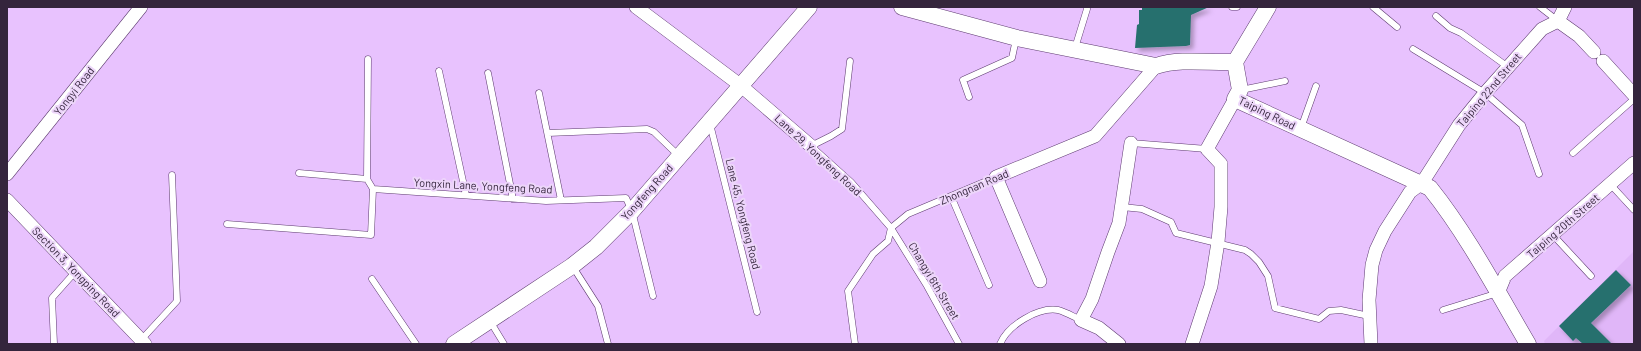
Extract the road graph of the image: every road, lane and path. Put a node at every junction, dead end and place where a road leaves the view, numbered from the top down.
1 (141, 7) edge
2 (636, 7) edge
3 (809, 7) edge
4 (902, 7) edge
5 (1232, 7) edge
6 (1237, 7) edge
7 (1268, 7) edge
8 (1373, 7) edge
9 (1540, 7) edge
10 (1565, 7) edge
11 (1087, 9) dead end
12 (1436, 16) dead end
13 (1558, 21) junction
14 (1397, 27) dead end
15 (1017, 38) junction
16 (1413, 49) dead end
17 (1075, 50) junction
18 (368, 59) dead end
19 (850, 61) dead end
20 (1235, 62) junction
21 (1156, 66) junction
22 (1508, 67) junction
23 (439, 71) dead end
24 (488, 73) dead end
25 (1285, 81) dead end
26 (740, 85) junction
27 (1316, 86) dead end
28 (539, 93) dead end
29 (1485, 93) junction
30 (1237, 95) junction
31 (1634, 95) edge
32 (970, 97) dead end
33 (1634, 99) edge
34 (709, 120) junction
35 (1301, 129) junction
36 (548, 133) junction
37 (1131, 143) joint
38 (810, 146) junction
39 (1207, 149) junction
40 (1573, 153) dead end
41 (679, 156) junction
42 (1634, 163) edge
43 (299, 173) dead end
44 (7, 174) edge
45 (1539, 174) dead end
46 (172, 175) dead end
47 (996, 177) junction
48 (367, 179) junction
49 (1422, 183) junction
50 (1610, 184) junction
51 (373, 189) junction
52 (466, 195) junction
53 (951, 196) junction
54 (512, 199) junction
55 (7, 200) edge
56 (561, 200) junction
57 (1122, 206) junction
58 (1634, 210) edge
59 (632, 211) junction
60 (227, 224) dead end
61 (892, 228) junction
62 (1553, 235) junction
63 (1218, 242) junction
64 (572, 266) junction
65 (76, 271) junction
66 (1591, 276) dead end
67 (372, 279) dead end
68 (1040, 281) dead end
69 (989, 285) dead end
70 (1498, 293) junction
71 (653, 296) dead end
72 (1443, 310) dead end
73 (758, 312) dead end
74 (1369, 316) junction
75 (489, 320) junction
76 (1081, 320) junction
77 (143, 342) edge
78 (54, 344) edge
79 (416, 344) edge
80 (454, 344) edge
81 (504, 344) edge
82 (608, 344) edge
83 (855, 344) edge
84 (959, 344) edge
85 (1000, 344) edge
86 (1119, 344) edge
87 (1192, 344) edge
88 (1371, 344) edge
89 (1528, 344) edge

1 - 44 street, Yongyi Road
2 - 26 street, Lane 29, Yongfeng Road
3 - 26 street, Yongfeng Road
4 - 15 street
5 - 6 lane
7 - 20 street
8 - 14 lane
9 - 13 lane
10 - 13 street
11 - 17 lane
12 - 22 lane
13 - 22 street, Taiping 22nd Street
13 - 31 street
15 - 17 street
15 - 32 lane
16 - 29 lane
17 - 21 street
18 - 48 lane
19 - 38 lane
20 - 21 street
20 - 30 street, Taiping Road
21 - 47 street, Zhongnan Road
22 - 29 street, Taiping 22nd Street
23 - 52 lane
24 - 54 lane
25 - 30 lane
26 - 34 street, Yongfeng Road
26 - 38 street, Lane 29, Yongfeng Road
27 - 35 lane
28 - 36 lane
29 - 45 lane
29 - 49 street, Taiping 22nd Street
30 - 35 street, Taiping Road
30 - 39 street
33 - 40 lane
34 - 41 street, Yongfeng Road
34 - 73 lane, Lane 45, Yongfeng Road
35 - 49 street, Taiping Road
36 - 41 lane
36 - 56 lane
37 - 39 lane
37 - 57 street
38 - 61 lane, Lane 29, Yongfeng Road
39 - 63 street
41 - 59 street, Yongfeng Road
42 - 50 street, Taiping 20th Street
43 - 48 lane
46 - 77 lane
47 - 53 lane, Zhongnan Road
47 - 68 street
48 - 51 lane
49 - 70 street, Taiping Road
49 - 74 street, Taiping 22nd Street
50 - 58 lane
50 - 62 street, Taiping 20th Street
51 - 52 lane, Yongxin Lane, Yongfeng Road
51 - 60 lane
52 - 54 lane, Yongxin Lane, Yongfeng Road
53 - 61 lane, Zhongnan Road
53 - 69 lane
54 - 56 lane, Yongxin Lane, Yongfeng Road
55 - 65 street, Section 3, Yongping Road
56 - 59 lane, Yongxin Lane, Yongfeng Road
57 - 63 lane
57 - 76 street
59 - 64 street, Yongfeng Road
59 - 71 lane
61 - 83 lane, Zhongnan Road
61 - 84 lane, Changyi 6th Street
62 - 66 lane
62 - 70 street, Taiping 20th Street
63 - 74 lane
63 - 87 street
64 - 75 street, Yongfeng Road
64 - 82 lane
65 - 77 street, Section 3, Yongping Road
65 - 78 lane
67 - 79 lane
70 - 72 lane
70 - 89 street, Taiping Road
74 - 88 street, Taiping 22nd Street
75 - 80 street, Yongfeng Road
75 - 81 lane
76 - 85 lane
76 - 86 street

